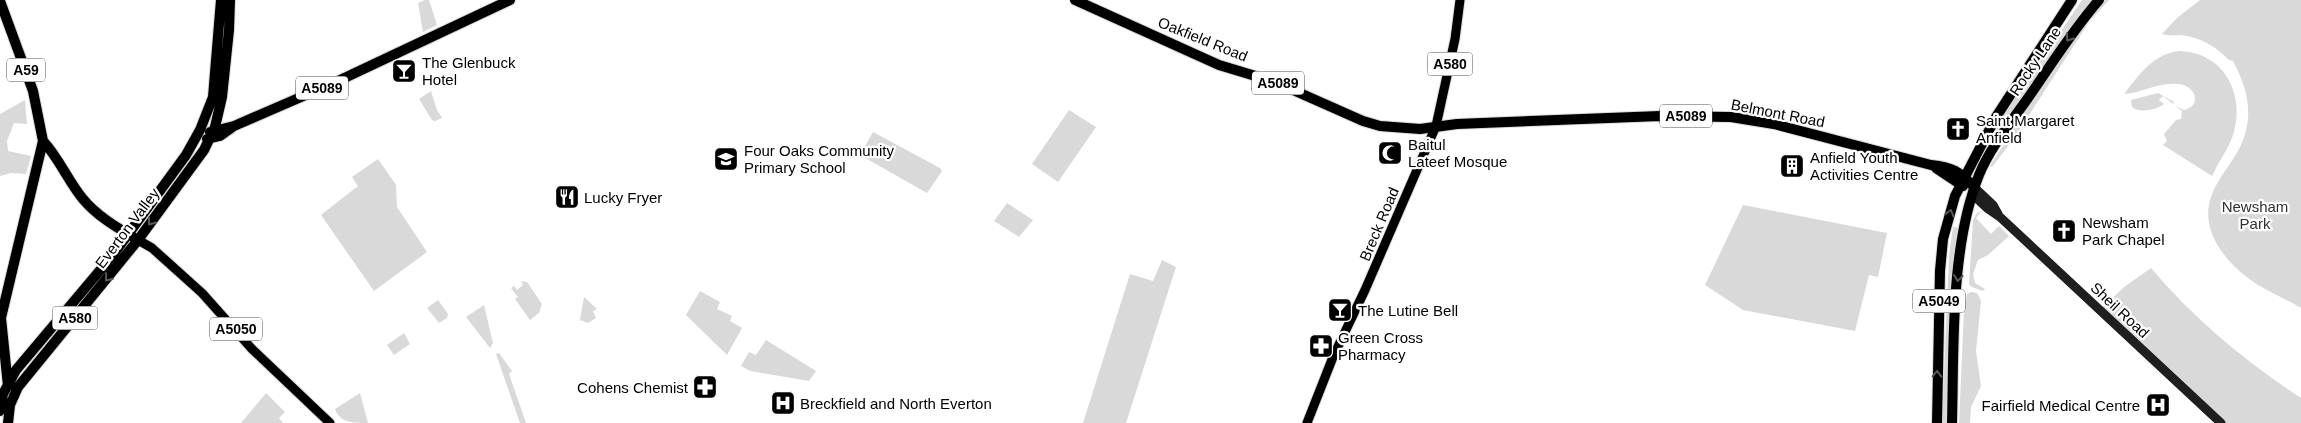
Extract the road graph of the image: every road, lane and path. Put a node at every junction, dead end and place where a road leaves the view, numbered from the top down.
1 (221, 0) edge
2 (230, 0) edge
3 (510, 0) edge
4 (1075, 0) edge
5 (1460, 0) edge
6 (2072, 0) edge
7 (2099, 0) edge
8 (0, 1) edge
9 (222, 51) junction
10 (1436, 126) junction
11 (206, 136) junction
12 (43, 141) junction
13 (57, 158) junction
14 (38, 159) junction
15 (1962, 179) junction
16 (1974, 192) junction
17 (128, 234) junction
18 (138, 240) junction
19 (1, 320) edge
20 (4, 348) junction
21 (24, 359) junction
22 (16, 370) joint
23 (7, 394) edge
24 (0, 411) edge
25 (8, 423) edge
26 (330, 423) edge
27 (1307, 423) edge
28 (1937, 423) edge
29 (1952, 423) edge
30 (2221, 423) edge

1 - 9 highway, A580
2 - 9 highway, A580
3 - 11 highway, A5089
4 - 10 highway, Oakfield Road / A5089
5 - 10 main road, Breck Road / A580
6 - 15 highway, Rocky Lane / A5049
7 -> 16 highway, Rocky Lane / A5049
8 - 12 highway, A59
9 - 11 highway, Everton Valley / A580
9 - 11 highway, Everton Valley / A580
10 - 15 highway, Belmont Road / A5089
10 - 27 main road, Breck Road / A580
11 - 17 highway, Everton Valley / A580
11 -> 18 highway, Everton Valley / A580
12 - 13 highway, A5050
12 - 14 highway, A59
13 - 14 highway
13 - 17 highway, A5050
14 - 19 highway, A59
15 - 16 highway, Belmont Road
28 -> 15 highway, A5049
16 -> 29 highway, A5049
16 - 30 main road, Sheil Road
17 - 18 highway, A5050
17 - 21 highway, Everton Valley / A580
18 -> 23 highway, Everton Valley / A580
18 - 26 main road, A5050
19 - 20 highway, A59
20 - 21 highway
20 - 23 highway, A59
21 - 22 highway, Everton Valley / A580
22 - 23 highway, A59
23 - 24 highway, A59
23 - 25 highway, A59

